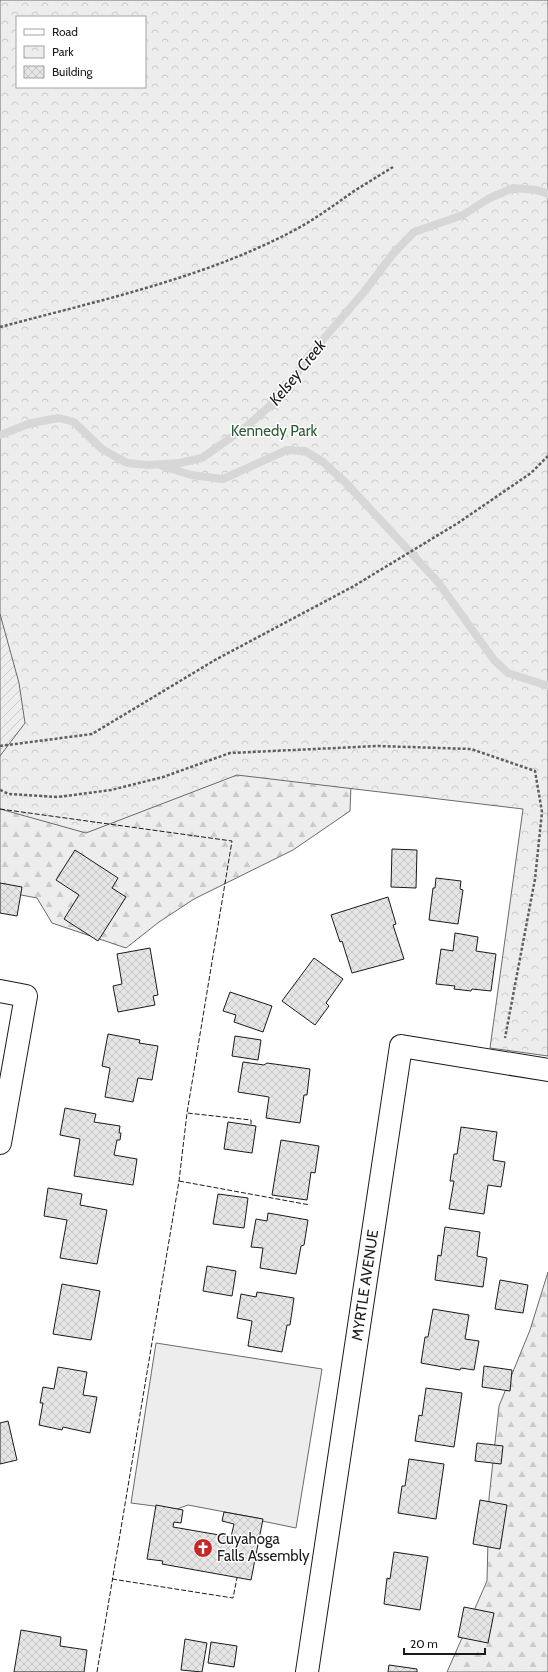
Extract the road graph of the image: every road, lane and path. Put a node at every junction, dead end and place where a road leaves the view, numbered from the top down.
1 (393, 167) dead end
2 (0, 327) edge
3 (548, 456) edge
4 (0, 746) edge
5 (0, 790) edge
6 (0, 991) edge
7 (501, 1062) junction
8 (548, 1070) edge
9 (0, 1144) edge
10 (307, 1672) edge

1 - 2 path
3 - 4 path
5 - 7 path
6 - 9 street
7 - 8 street, MYRTLE AVENUE
7 - 10 street, MYRTLE AVENUE

